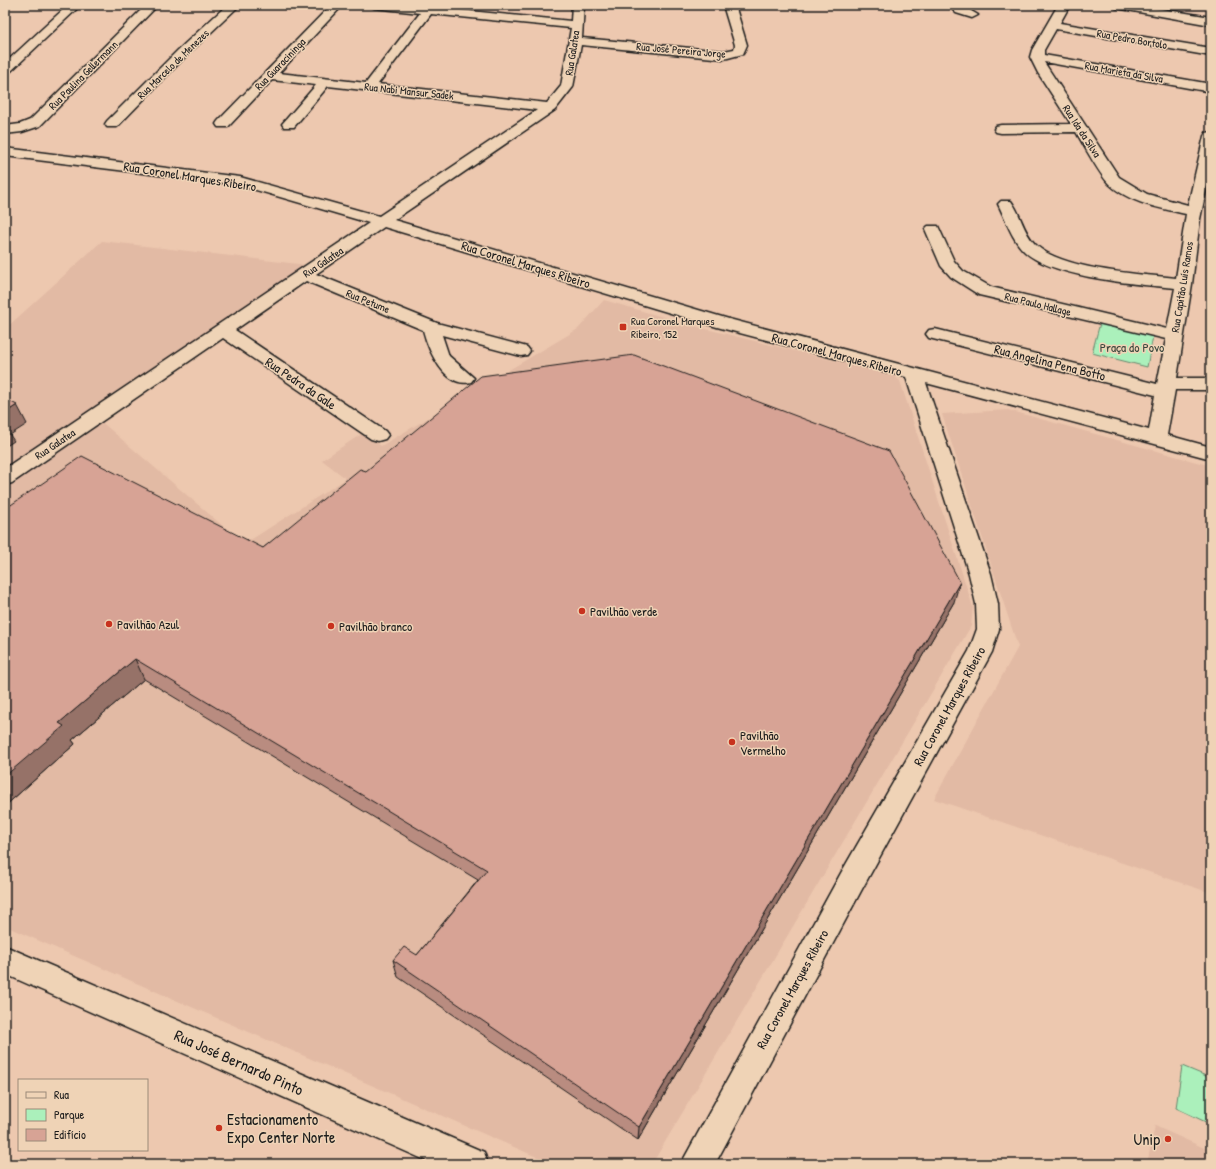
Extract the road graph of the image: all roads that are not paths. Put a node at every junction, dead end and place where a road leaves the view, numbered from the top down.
1 (59, 5) edge
2 (75, 5) edge
3 (152, 5) edge
4 (234, 5) edge
5 (337, 5) edge
6 (374, 5) edge
7 (578, 5) edge
8 (729, 5) edge
9 (954, 5) edge
10 (1064, 5) edge
11 (1116, 5) edge
12 (428, 10) junction
13 (972, 15) dead end
14 (1211, 21) edge
15 (1053, 25) junction
16 (577, 26) junction
17 (575, 41) junction
18 (1211, 52) edge
19 (5, 54) edge
20 (1036, 57) junction
21 (5, 70) edge
22 (269, 76) junction
23 (325, 82) junction
24 (369, 86) junction
25 (1211, 88) edge
26 (550, 107) junction
27 (112, 124) dead end
28 (223, 124) dead end
29 (289, 124) dead end
30 (1081, 128) junction
31 (1001, 129) dead end
32 (5, 130) edge
33 (1211, 136) edge
34 (5, 152) edge
35 (1207, 170) edge
36 (1006, 204) dead end
37 (1194, 211) junction
38 (383, 221) junction
39 (933, 229) dead end
40 (305, 275) junction
41 (1184, 284) junction
42 (431, 326) junction
43 (224, 330) junction
44 (935, 334) dead end
45 (1174, 336) junction
46 (521, 351) dead end
47 (914, 374) junction
48 (465, 378) dead end
49 (1211, 384) edge
50 (1165, 387) junction
51 (378, 435) dead end
52 (1156, 439) junction
53 (1211, 453) edge
54 (5, 478) edge
55 (5, 960) edge
56 (472, 1164) edge
57 (697, 1164) edge

1 - 19 street
2 - 21 street
3 - 32 street, Rua Paulina Gellermann
4 - 27 street, Rua Marcelo de Menezes
5 - 22 street, Rua Guaracininga
6 - 12 street
7 - 16 street, Rua Galatea
8 - 17 street, Rua José Pereira Jorge
9 - 13 street
10 - 15 street
11 - 14 street
12 - 16 street
12 - 24 street
15 - 18 street, Rua Pedro Bortolo
15 - 20 street
16 - 17 street, Rua Galatea
17 - 26 street, Rua Galatea
20 - 25 street, Rua Marieta da Silva
20 - 30 street, Rua Ida da Silva
22 - 23 street, Rua Nabi Mansur Sadek
22 - 28 street, Rua Guaracininga
23 - 24 street, Rua Nabi Mansur Sadek
23 - 29 street
24 - 26 street, Rua Nabi Mansur Sadek
26 - 38 street, Rua Galatea
30 - 31 street
30 - 37 street, Rua Ida da Silva
33 - 35 street, Rua Capitão Luís Ramos
34 - 38 street, Rua Coronel Marques Ribeiro
35 - 37 street, Rua Capitão Luís Ramos
36 - 41 street
37 - 41 street, Rua Capitão Luís Ramos
38 - 40 street, Rua Galatea
38 - 47 street, Rua Coronel Marques Ribeiro
39 - 45 street, Rua Paulo Hallage
40 - 42 street, Rua Petume
40 - 43 street, Rua Galatea
41 - 45 street, Rua Capitão Luís Ramos
42 - 46 street, Rua Petume
42 - 48 street
43 - 51 street, Rua Pedra da Gale
43 - 54 street, Rua Galatea
44 - 50 street, Rua Angelina Pena Botto
45 - 50 street, Rua Capitão Luís Ramos
47 - 52 street
47 - 57 street, Rua Coronel Marques Ribeiro
49 - 50 street, Rua Angelina Pena Botto
50 - 52 street, Rua Capitão Luís Ramos
52 - 53 street
55 - 56 street, Rua José Bernardo Pinto

